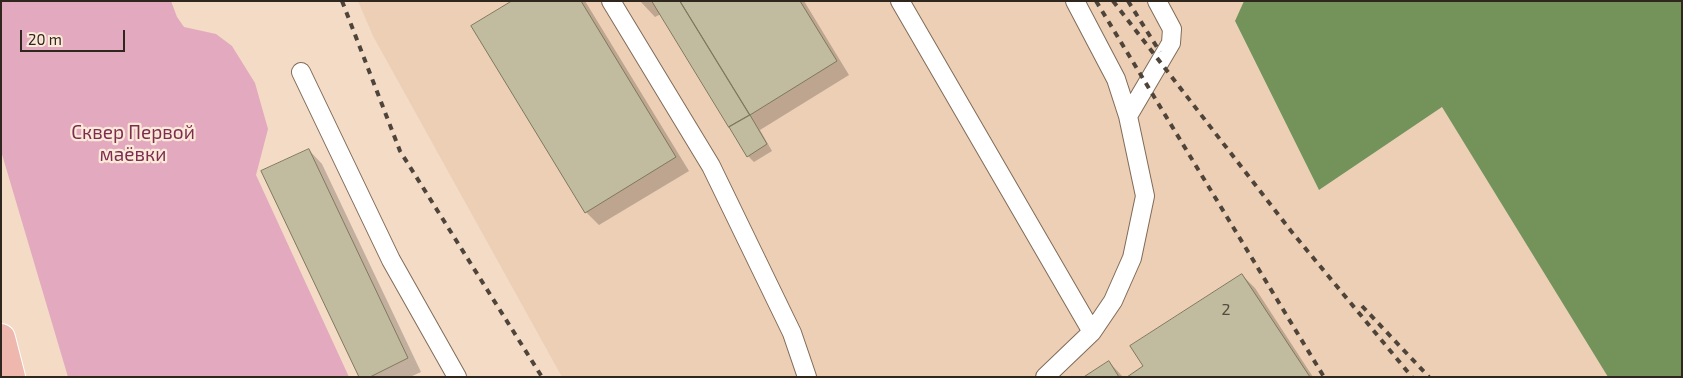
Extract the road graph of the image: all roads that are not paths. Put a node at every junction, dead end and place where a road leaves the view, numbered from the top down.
1 (610, 1) edge
2 (900, 1) edge
3 (1075, 1) edge
4 (1157, 1) edge
5 (300, 72) dead end
6 (1128, 116) junction
7 (1092, 332) junction
8 (1, 338) edge
9 (11, 377) edge
10 (457, 377) edge
11 (807, 377) edge
12 (1045, 377) edge

1 - 11 lane
2 - 7 lane
3 - 6 lane
4 - 6 lane
5 - 10 lane
6 - 7 lane
7 - 12 lane
8 - 9 main road

